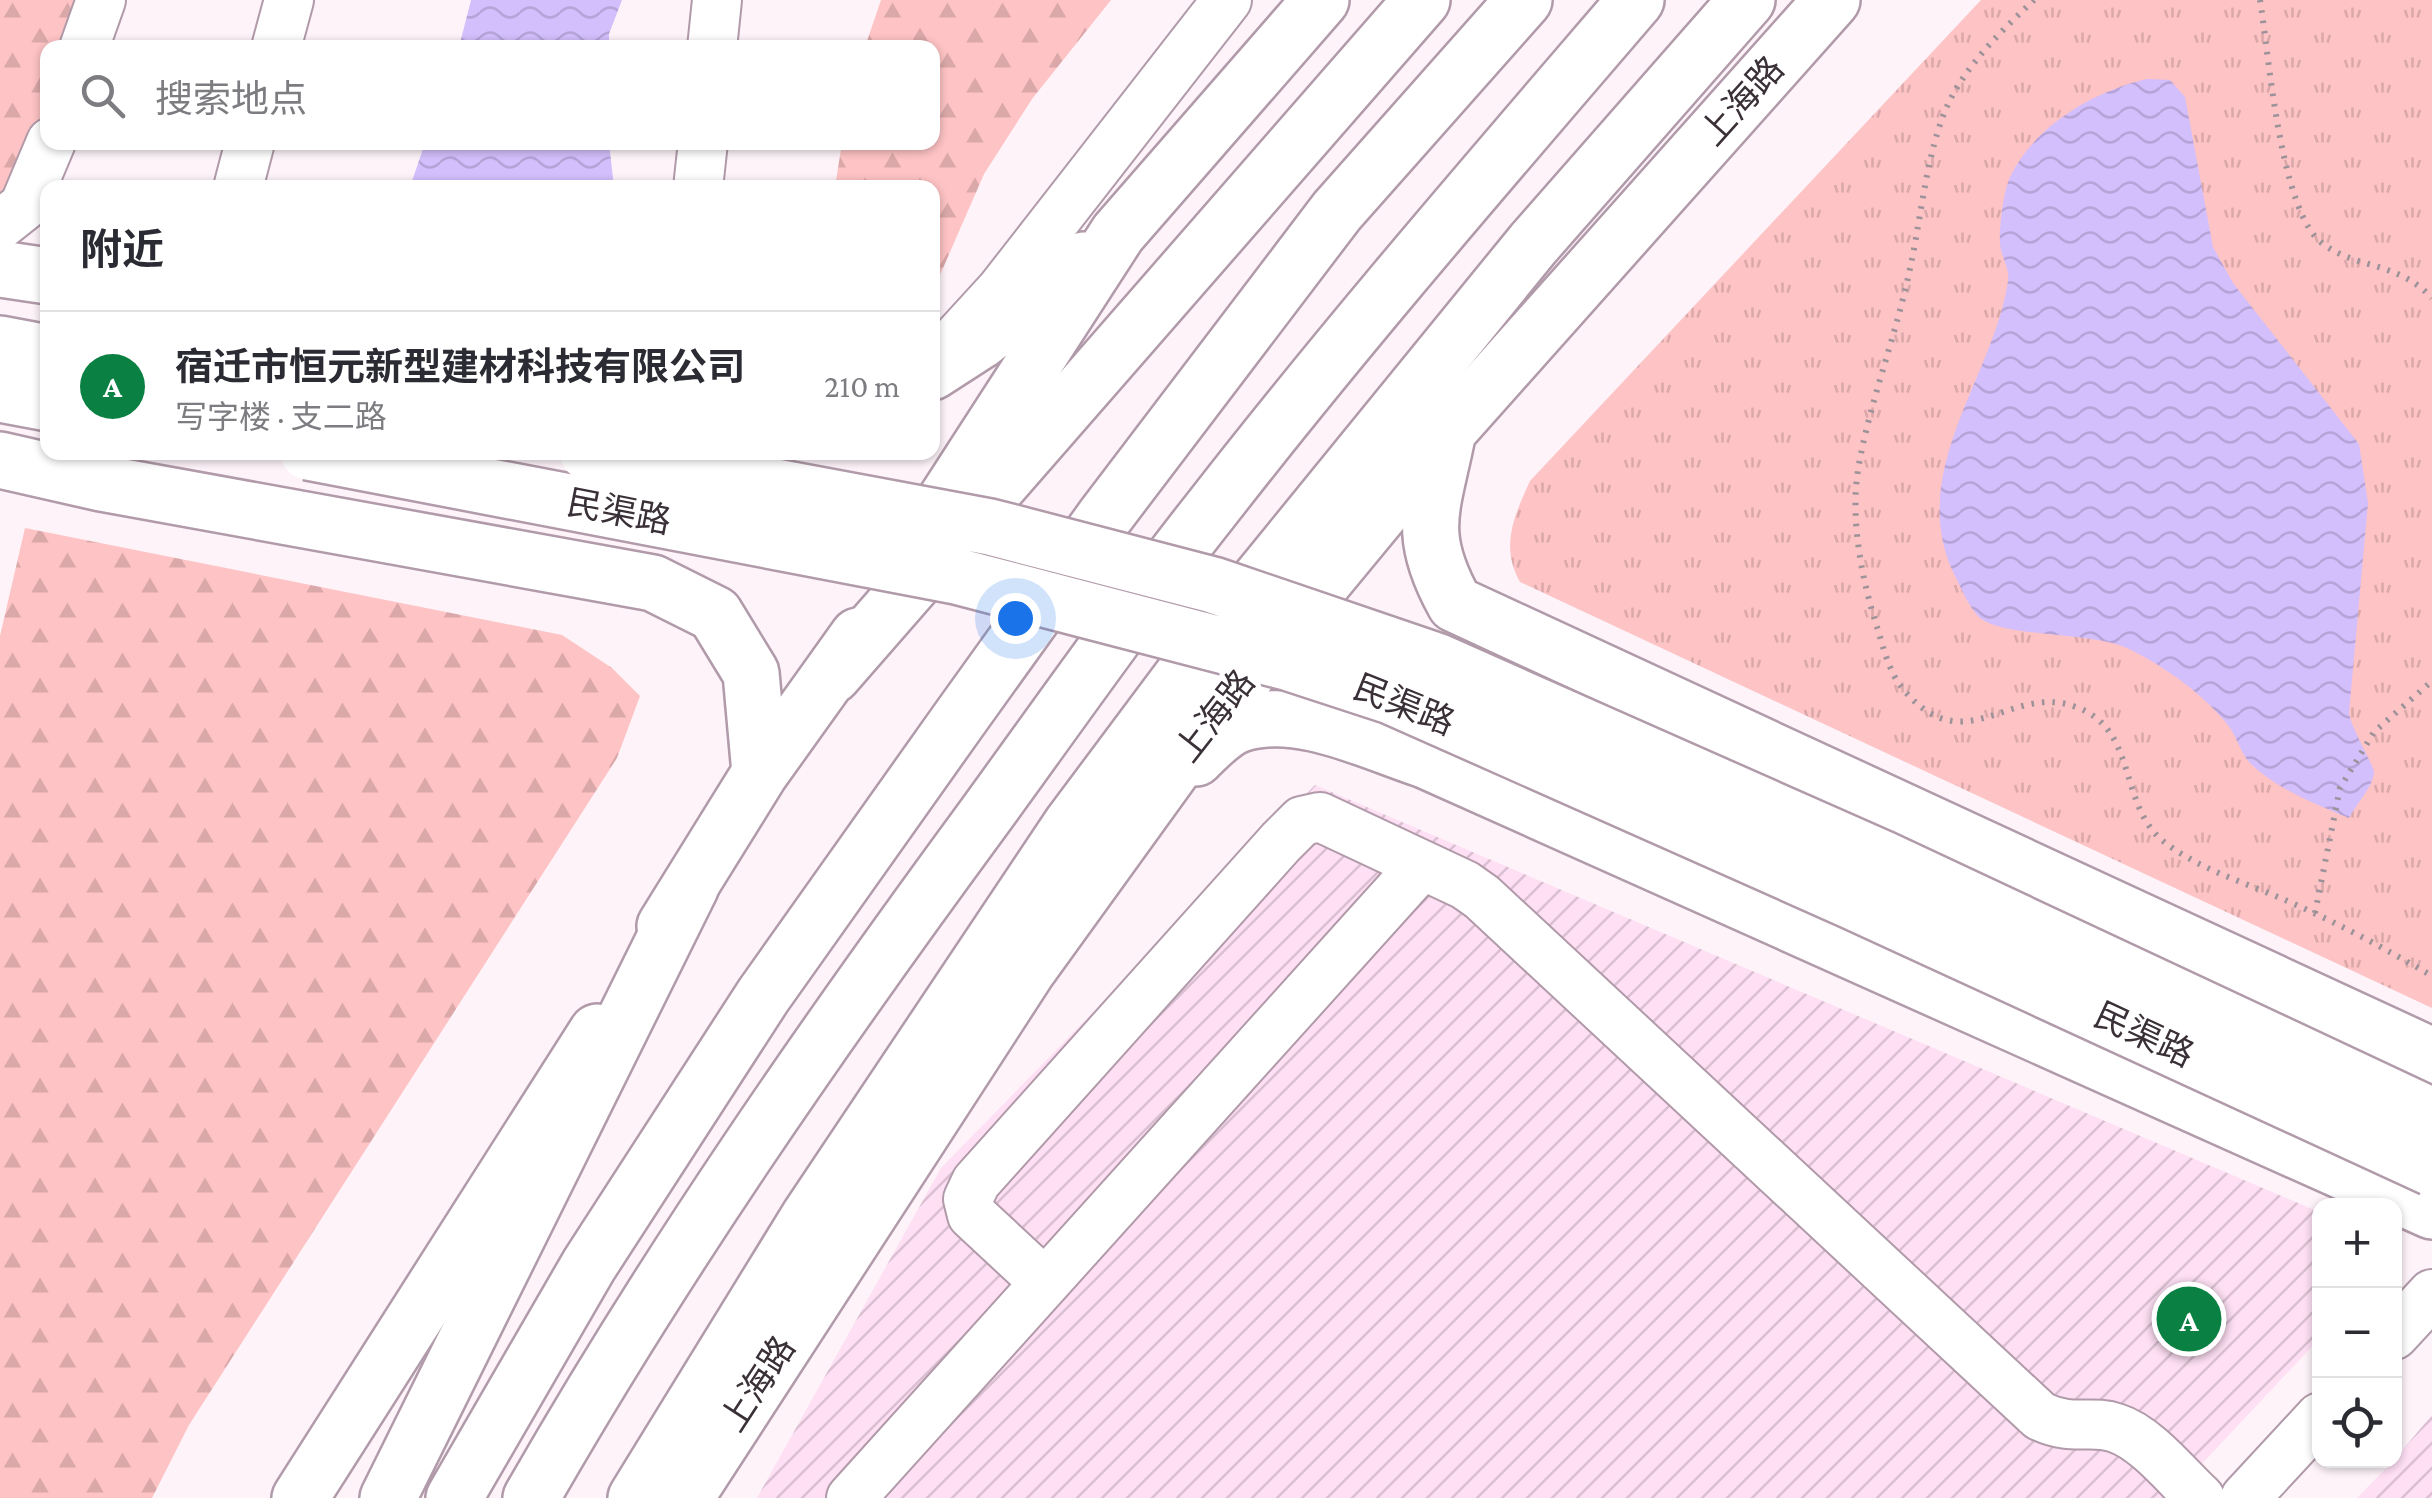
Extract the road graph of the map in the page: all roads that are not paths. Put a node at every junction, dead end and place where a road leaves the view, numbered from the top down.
1 (100, 0) edge
2 (289, 0) edge
3 (717, 0) edge
4 (1227, 0) edge
5 (1321, 0) edge
6 (1422, 0) edge
7 (1524, 0) edge
8 (1636, 0) edge
9 (1747, 0) edge
10 (1832, 0) edge
11 (87, 40) edge
12 (278, 40) edge
13 (713, 40) edge
14 (48, 150) edge
15 (248, 150) edge
16 (702, 150) edge
17 (240, 180) edge
18 (699, 180) edge
19 (0, 225) edge
20 (1118, 233) junction
21 (0, 268) edge
22 (40, 275) edge
23 (0, 344) edge
24 (40, 352) edge
25 (940, 360) edge
26 (940, 364) edge
27 (0, 394) edge
28 (40, 402) edge
29 (1448, 431) junction
30 (0, 460) edge
31 (350, 460) edge
32 (630, 460) edge
33 (833, 675) junction
34 (760, 774) junction
35 (1135, 821) junction
36 (1422, 865) junction
37 (690, 886) junction
38 (2430, 1052) edge
39 (2432, 1116) edge
40 (2432, 1168) edge
41 (2432, 1211) edge
42 (1044, 1282) junction
43 (2432, 1294) edge
44 (2402, 1326) edge
45 (2312, 1426) edge
46 (300, 1498) edge
47 (388, 1498) edge
48 (454, 1498) edge
49 (531, 1498) edge
50 (636, 1498) edge
51 (684, 1498) edge
52 (850, 1498) edge
53 (2200, 1498) edge
54 (2245, 1498) edge

1 - 11 street
2 - 12 street
3 - 13 street
4 - 25 street
5 - 20 main road
6 - 33 main road
7 - 48 main road
8 - 49 main road
9 - 50 main road
10 - 29 main road, 上海路
14 - 19 street
15 - 17 street
16 - 18 street
20 - 26 main road
20 - 33 main road
21 - 22 main road
23 - 24 main road
27 - 28 main road
29 - 35 main road, 上海路
29 - 38 main road
30 - 34 main road
31 - 40 main road, 民渠路, bridge
32 - 39 main road, 民渠路, bridge
33 - 34 main road
34 - 37 main road
35 - 41 main road
35 - 51 main road, 上海路
36 - 42 street
36 - 42 street
36 - 53 street
37 - 46 main road
37 - 47 main road
42 - 52 street
43 - 44 street
45 - 54 street

